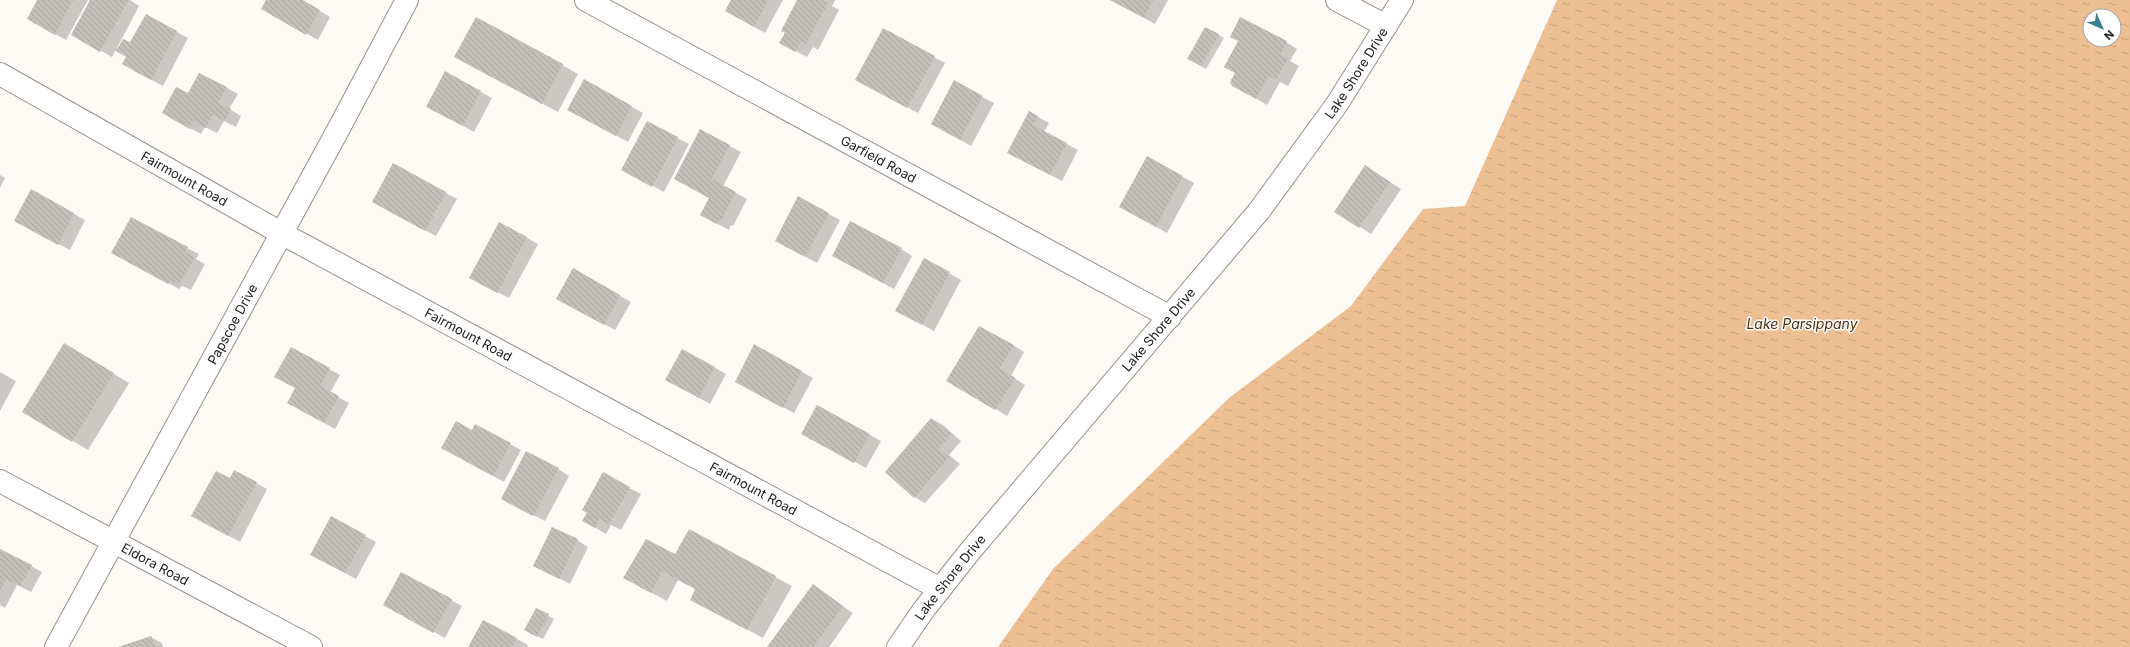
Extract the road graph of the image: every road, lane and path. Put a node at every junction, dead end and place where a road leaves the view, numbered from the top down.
1 (407, 0) edge
2 (586, 0) edge
3 (1337, 0) edge
4 (1402, 0) edge
5 (1386, 26) junction
6 (0, 74) edge
7 (281, 233) junction
8 (1170, 318) junction
9 (0, 480) edge
10 (114, 541) junction
11 (940, 589) junction
12 (56, 647) edge
13 (311, 647) edge
14 (898, 647) edge

1 - 7 street, Papscoe Drive
2 - 8 street, Garfield Road
3 - 5 street
4 - 5 street, Lake Shore Drive
5 - 8 street, Lake Shore Drive
6 - 7 street, Fairmount Road
7 - 10 street, Papscoe Drive
7 - 11 street, Fairmount Road
8 - 11 street, Lake Shore Drive
9 - 10 street, Eldora Road
10 - 12 street, Papscoe Drive
10 - 13 street, Eldora Road
11 - 14 street, Lake Shore Drive

